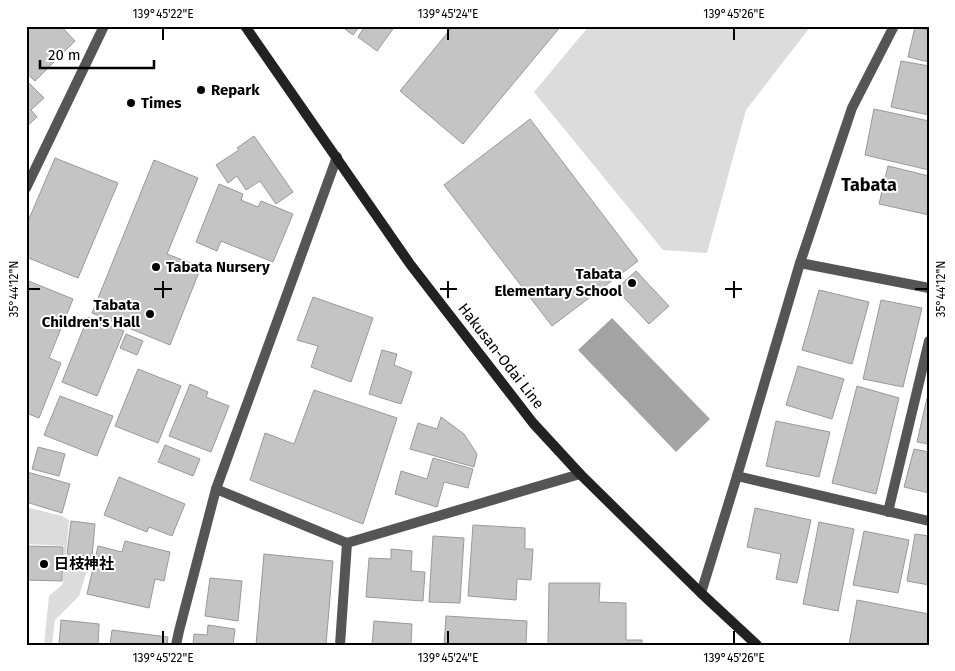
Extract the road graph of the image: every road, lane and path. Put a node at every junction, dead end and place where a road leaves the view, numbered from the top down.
1 (245, 26) edge
2 (894, 26) edge
3 (103, 27) edge
4 (337, 157) junction
5 (26, 188) edge
6 (800, 263) junction
7 (929, 288) edge
8 (929, 341) edge
9 (580, 474) junction
10 (737, 476) junction
11 (216, 490) junction
12 (888, 512) junction
13 (929, 520) edge
14 (348, 543) junction
15 (701, 593) junction
16 (176, 645) edge
17 (340, 645) edge
18 (757, 645) edge

1 - 4 main road, Hakusan-Odai Line
2 - 6 street
3 - 5 street
4 - 9 main road, Hakusan-Odai Line
4 - 11 street
6 - 7 street
6 - 10 street
8 - 12 street
9 - 14 street
9 - 15 main road, Hakusan-Odai Line
10 - 12 street
10 - 15 street
11 - 14 street
11 - 16 street
12 - 13 street
14 - 17 street
15 - 18 main road, Hakusan-Odai Line

